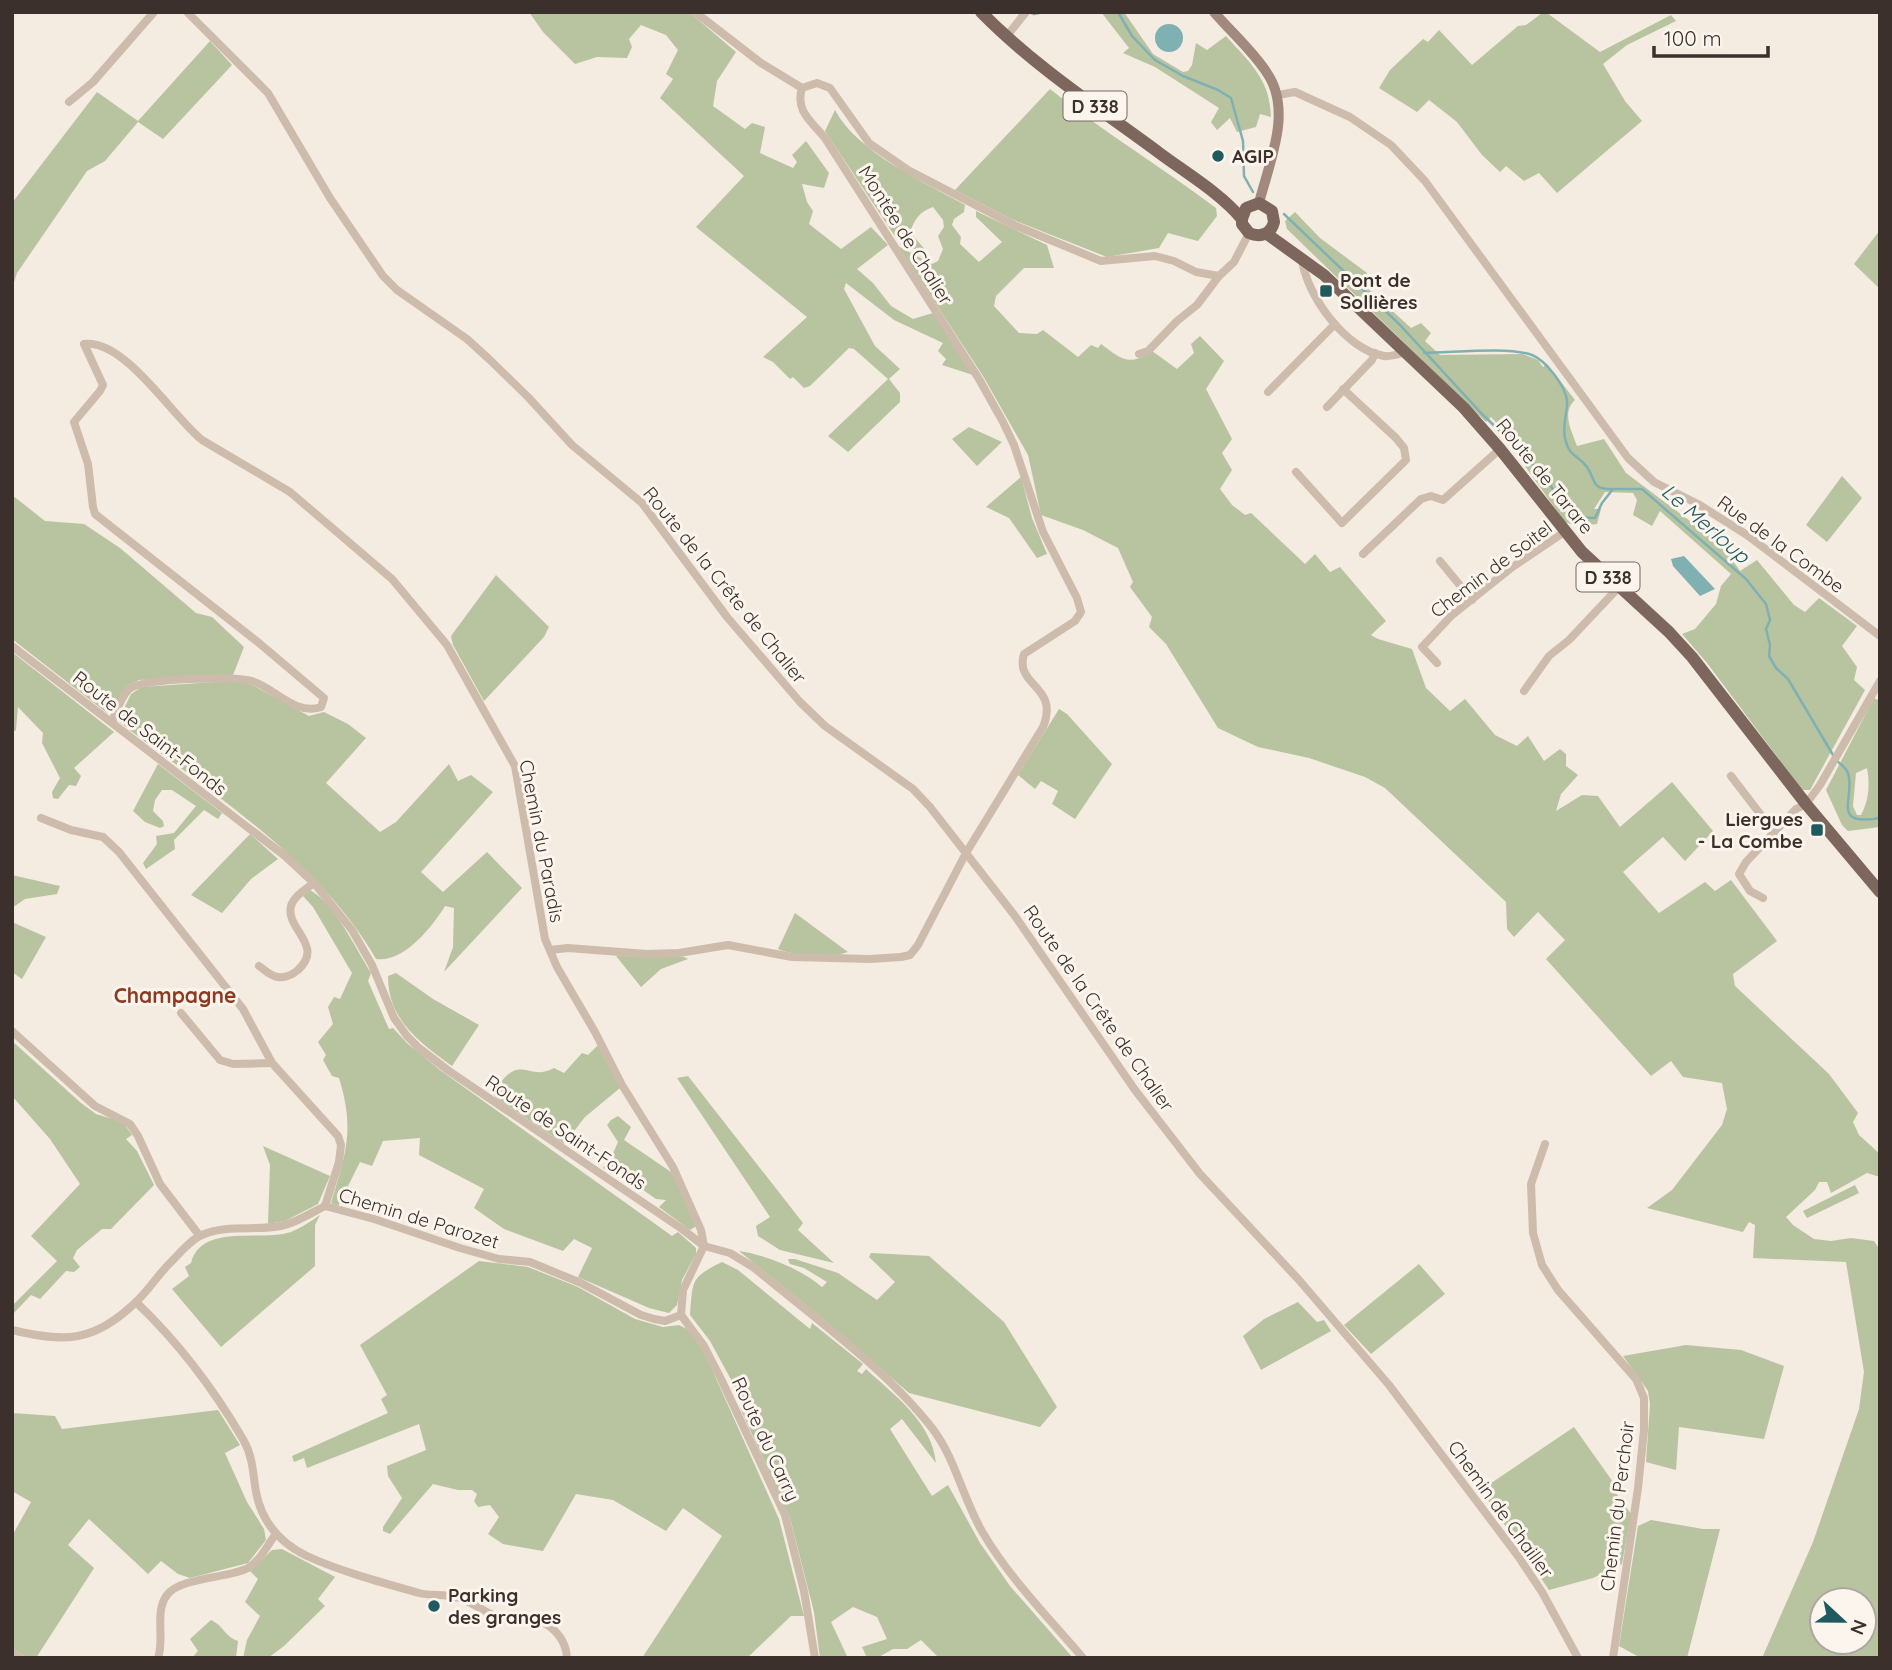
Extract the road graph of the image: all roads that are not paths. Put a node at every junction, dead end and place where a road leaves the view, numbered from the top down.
1 (154, 12) edge
2 (187, 12) edge
3 (695, 12) edge
4 (981, 12) edge
5 (1214, 12) edge
6 (1024, 15) edge
7 (1006, 37) junction
8 (802, 88) junction
9 (1278, 95) junction
10 (69, 103) dead end
11 (1250, 209) junction
12 (1270, 230) junction
13 (1249, 233) junction
14 (1301, 259) junction
15 (1324, 275) junction
16 (1219, 276) junction
17 (1335, 324) junction
18 (1406, 352) junction
19 (1375, 353) junction
20 (1139, 355) dead end
21 (1343, 389) junction
22 (1268, 392) dead end
23 (1327, 407) dead end
24 (1500, 449) junction
25 (1296, 472) dead end
26 (1566, 531) junction
27 (1363, 554) dead end
28 (1440, 561) dead end
29 (1619, 587) junction
30 (1472, 600) junction
31 (1880, 636) edge
32 (12, 646) edge
33 (1437, 663) dead end
34 (1880, 681) edge
35 (1524, 691) dead end
36 (111, 722) junction
37 (1731, 776) dead end
38 (1806, 804) junction
39 (41, 818) dead end
40 (1774, 832) junction
41 (966, 853) junction
42 (314, 883) junction
43 (1880, 892) edge
44 (1763, 898) dead end
45 (550, 950) junction
46 (259, 966) dead end
47 (181, 1013) dead end
48 (12, 1031) edge
49 (272, 1063) junction
50 (1545, 1144) dead end
51 (325, 1206) junction
52 (199, 1236) junction
53 (704, 1246) junction
54 (136, 1302) junction
55 (681, 1315) junction
56 (12, 1330) edge
57 (1389, 1385) joint
58 (275, 1535) junction
59 (12, 1653) edge
60 (20, 1658) edge
61 (158, 1658) edge
62 (567, 1658) edge
63 (815, 1658) edge
64 (1083, 1658) edge
65 (1578, 1658) edge
66 (1613, 1658) edge

1 - 10 street
2 - 41 street, Route de la Crête de Chalier
3 - 8 street
4 - 7 main road, D 338
5 - 9 street
6 - 7 street
7 - 11 main road, D 338
8 - 16 street, Montée de Chalier
8 - 41 street, Montée de Chalier
9 - 11 street
9 - 31 street, Rue de la Combe
11 - 12 main road
11 - 13 main road
12 - 13 main road
12 - 14 main road, Route de Tarare / D 338
12 - 15 main road
13 - 16 street
14 - 15 main road, Route de Tarare / D 338
14 - 17 street
15 - 18 main road, Route de Tarare / D 338
16 - 20 street
17 - 19 street
17 - 22 street
18 - 19 street
18 - 24 main road, Route de Tarare / D 338
19 - 21 street
21 - 23 street
21 - 25 street
24 - 26 main road, Route de Tarare / D 338
24 - 27 street
26 - 29 main road, Route de Tarare / D 338
26 - 30 street, Chemin de Soitel
28 - 30 street
29 - 35 street
29 - 38 main road, Route de Tarare / D 338
30 - 33 street, Chemin de Soitel
32 - 36 street, Route de Saint-Fonds
34 - 38 street
36 - 42 street, Route de Saint-Fonds
36 - 45 street, Chemin du Paradis
37 - 40 street
38 - 40 street
38 - 43 main road, Route de Tarare / D 338
39 - 49 street
40 - 44 street
41 - 45 street
41 - 57 street, Route de la Crête de Chalier
42 - 46 street
42 - 53 street, Route de Saint-Fonds
45 - 53 street, Chemin du Paradis
47 - 49 street
48 - 52 street
49 - 51 street
50 - 66 street, Chemin du Perchoir
51 - 52 street, Chemin de Parozet
51 - 55 street, Chemin de Parozet
52 - 54 street
53 - 55 street
53 - 64 street, Route de Saint-Fonds
54 - 56 street
54 - 58 street
55 - 63 street, Route du Carry
57 - 65 street, Chemin de Chailler
58 - 61 street
58 - 62 street
59 - 60 street

